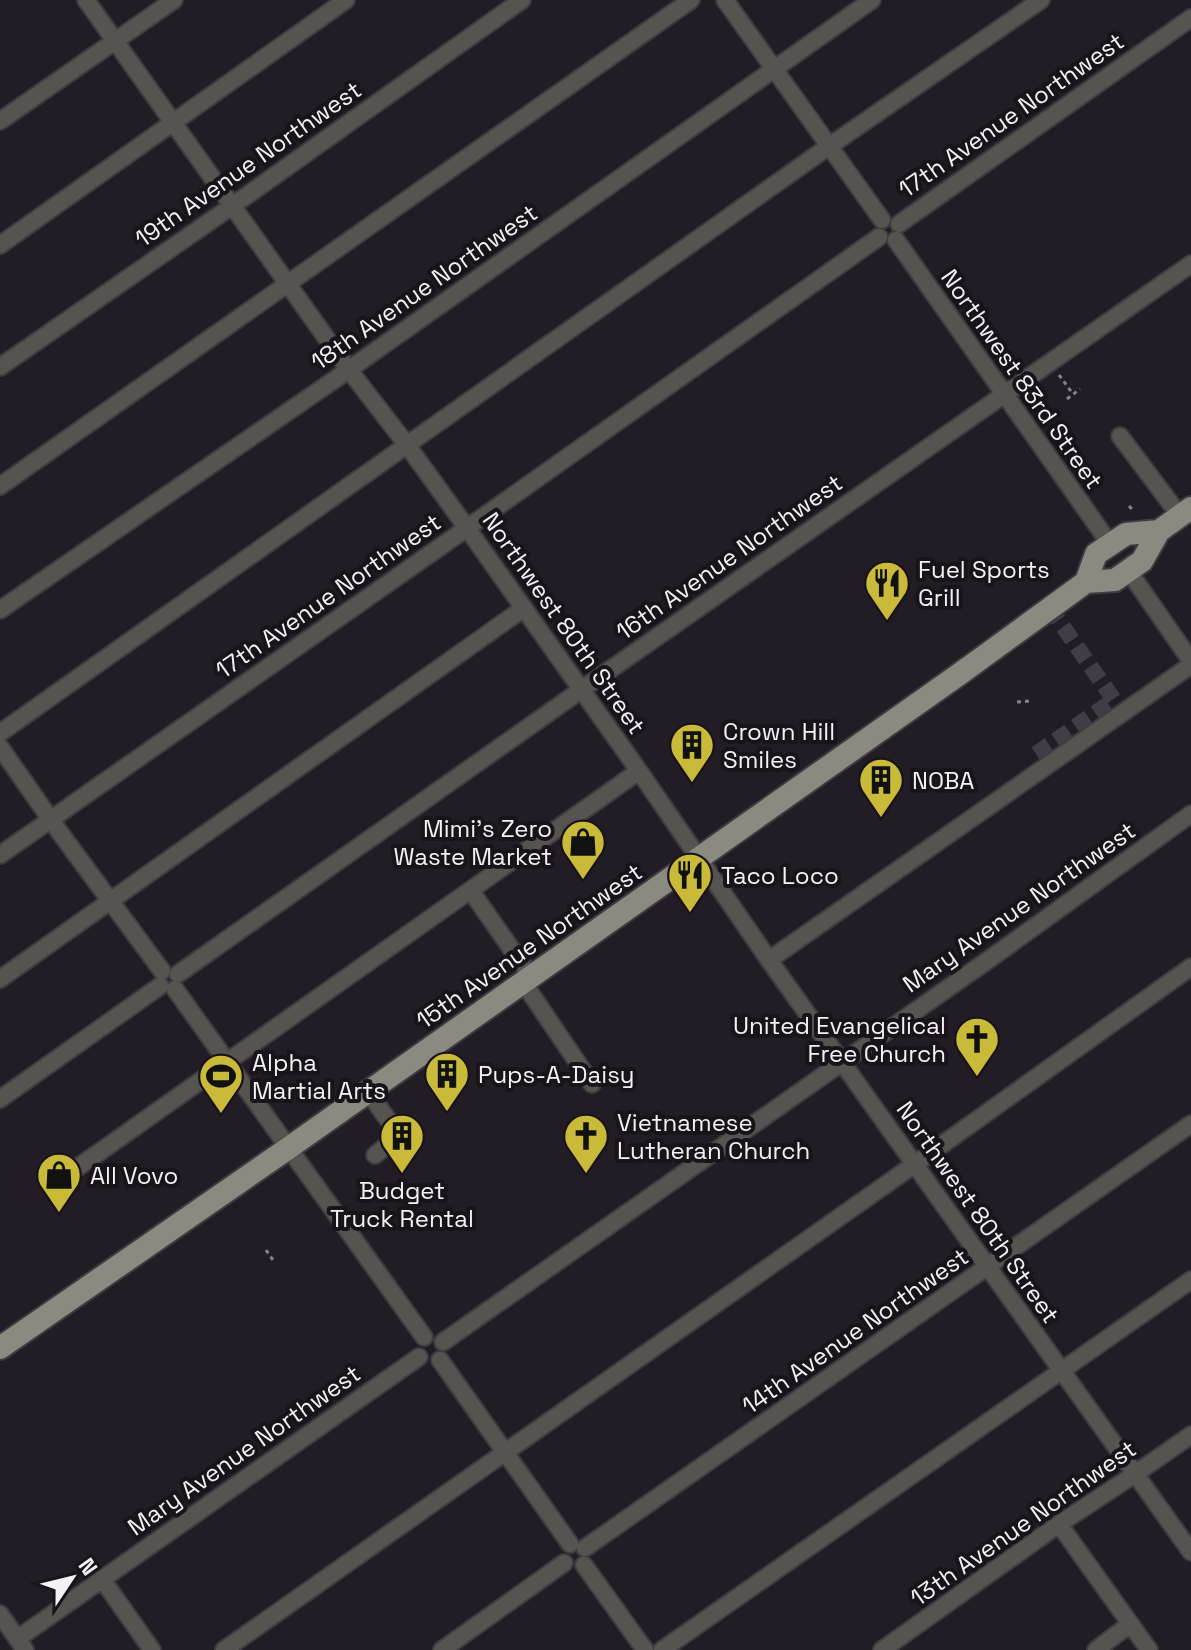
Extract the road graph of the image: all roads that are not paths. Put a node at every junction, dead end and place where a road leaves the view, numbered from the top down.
1 (86, 0) edge
2 (174, 0) edge
3 (346, 0) edge
4 (522, 0) edge
5 (691, 0) edge
6 (725, 0) edge
7 (872, 0) edge
8 (1041, 0) edge
9 (1191, 18) edge
10 (116, 42) junction
11 (775, 68) junction
12 (0, 121) edge
13 (173, 122) junction
14 (830, 146) junction
15 (232, 206) junction
16 (889, 230) junction
17 (0, 245) edge
18 (1191, 264) edge
19 (288, 284) junction
20 (0, 367) edge
21 (349, 370) junction
22 (1004, 396) junction
23 (1120, 436) dead end
24 (407, 445) junction
25 (0, 486) edge
26 (1185, 512) edge
27 (467, 528) junction
28 (1159, 531) junction
29 (1110, 544) junction
30 (1128, 570) junction
31 (1086, 582) junction
32 (524, 608) junction
33 (0, 610) edge
34 (1191, 663) edge
35 (581, 690) junction
36 (0, 733) edge
37 (0, 747) edge
38 (639, 771) junction
39 (1191, 814) edge
40 (51, 820) junction
41 (0, 855) edge
42 (699, 858) junction
43 (471, 891) junction
44 (111, 901) junction
45 (769, 960) junction
46 (1191, 967) edge
47 (0, 979) edge
48 (169, 980) junction
49 (527, 980) junction
50 (227, 1062) junction
51 (842, 1062) junction
52 (592, 1084) dead end
53 (368, 1092) junction
54 (0, 1099) edge
55 (1191, 1124) edge
56 (290, 1147) junction
57 (375, 1155) dead end
58 (915, 1164) junction
59 (60, 1180) dead end
60 (989, 1267) junction
61 (1191, 1280) edge
62 (424, 1337) junction
63 (443, 1342) junction
64 (0, 1348) edge
65 (419, 1357) junction
66 (440, 1360) junction
67 (1062, 1371) junction
68 (1191, 1435) edge
69 (505, 1452) junction
70 (1135, 1474) junction
71 (1059, 1524) junction
72 (580, 1552) junction
73 (1191, 1552) edge
74 (102, 1579) junction
75 (0, 1614) edge
76 (1130, 1624) junction
77 (21, 1644) edge
78 (152, 1650) edge
79 (224, 1650) edge
80 (442, 1650) edge
81 (645, 1650) edge
82 (662, 1650) edge
83 (882, 1650) edge
84 (1096, 1650) edge
85 (1149, 1650) edge

1 - 10 street, Northwest 80th Street
2 - 10 street
3 - 13 street
4 - 15 street, 19th Avenue Northwest
5 - 19 street
6 - 11 street, Northwest 83rd Street
7 - 11 street, 18th Avenue Northwest
8 - 14 street
9 - 16 street, 17th Avenue Northwest
10 - 12 street
10 - 13 street, Northwest 80th Street
11 - 14 street, Northwest 83rd Street
11 - 21 street, 18th Avenue Northwest
13 - 15 street, Northwest 80th Street
13 - 17 street
14 - 16 street, Northwest 83rd Street
14 - 24 street
15 - 19 street, Northwest 80th Street
15 - 20 street, 19th Avenue Northwest
16 - 22 street, Northwest 83rd Street
16 - 27 street, 17th Avenue Northwest
18 - 22 street, 16th Avenue Northwest
19 - 21 street, Northwest 80th Street
19 - 25 street
21 - 24 street, Northwest 80th Street
21 - 33 street, 18th Avenue Northwest
22 - 29 street, Northwest 83rd Street
22 - 35 street, 16th Avenue Northwest
23 - 26 street
24 - 27 street, Northwest 80th Street
24 - 36 street
26 - 28 main road
27 - 32 street, Northwest 80th Street
27 - 40 street, 17th Avenue Northwest
28 - 29 main road
28 - 30 main road
29 - 31 main road, 15th Avenue Northwest
30 - 31 main road, 15th Avenue Northwest
30 - 34 street
31 - 42 main road, 15th Avenue Northwest
32 - 35 street, Northwest 80th Street
32 - 44 street
34 - 45 street
35 - 38 street, Northwest 80th Street
35 - 48 street, 16th Avenue Northwest
37 - 40 street
38 - 42 street, Northwest 80th Street
38 - 43 street
39 - 51 street, Mary Avenue Northwest
40 - 41 street, 17th Avenue Northwest
40 - 44 street
42 - 45 street, Northwest 80th Street
42 - 49 main road, 15th Avenue Northwest
43 - 49 street
43 - 50 street
44 - 47 street
44 - 48 street
45 - 51 street, Northwest 80th Street
46 - 58 street
48 - 50 street
48 - 54 street, 16th Avenue Northwest
49 - 52 street
49 - 53 main road, 15th Avenue Northwest
50 - 56 street
50 - 59 street
51 - 58 street, Northwest 80th Street
51 - 63 street, Mary Avenue Northwest
53 - 56 main road, 15th Avenue Northwest
53 - 57 street
55 - 60 street, 14th Avenue Northwest
56 - 62 street
56 - 64 main road, 15th Avenue Northwest
58 - 60 street, Northwest 80th Street
58 - 69 street
60 - 67 street, Northwest 80th Street
60 - 72 street, 14th Avenue Northwest
61 - 67 street
62 - 63 street
62 - 65 street
63 - 66 street
65 - 66 street
65 - 74 street, Mary Avenue Northwest
66 - 69 street
67 - 70 street, Northwest 80th Street
67 - 82 street
68 - 70 street, 13th Avenue Northwest
69 - 72 street
69 - 79 street
70 - 71 street, 13th Avenue Northwest
70 - 73 street, Northwest 80th Street
71 - 76 street
71 - 83 street, 13th Avenue Northwest
72 - 80 street
72 - 81 street
74 - 77 street, Mary Avenue Northwest
74 - 78 street
75 - 77 street
76 - 84 street
76 - 85 street

